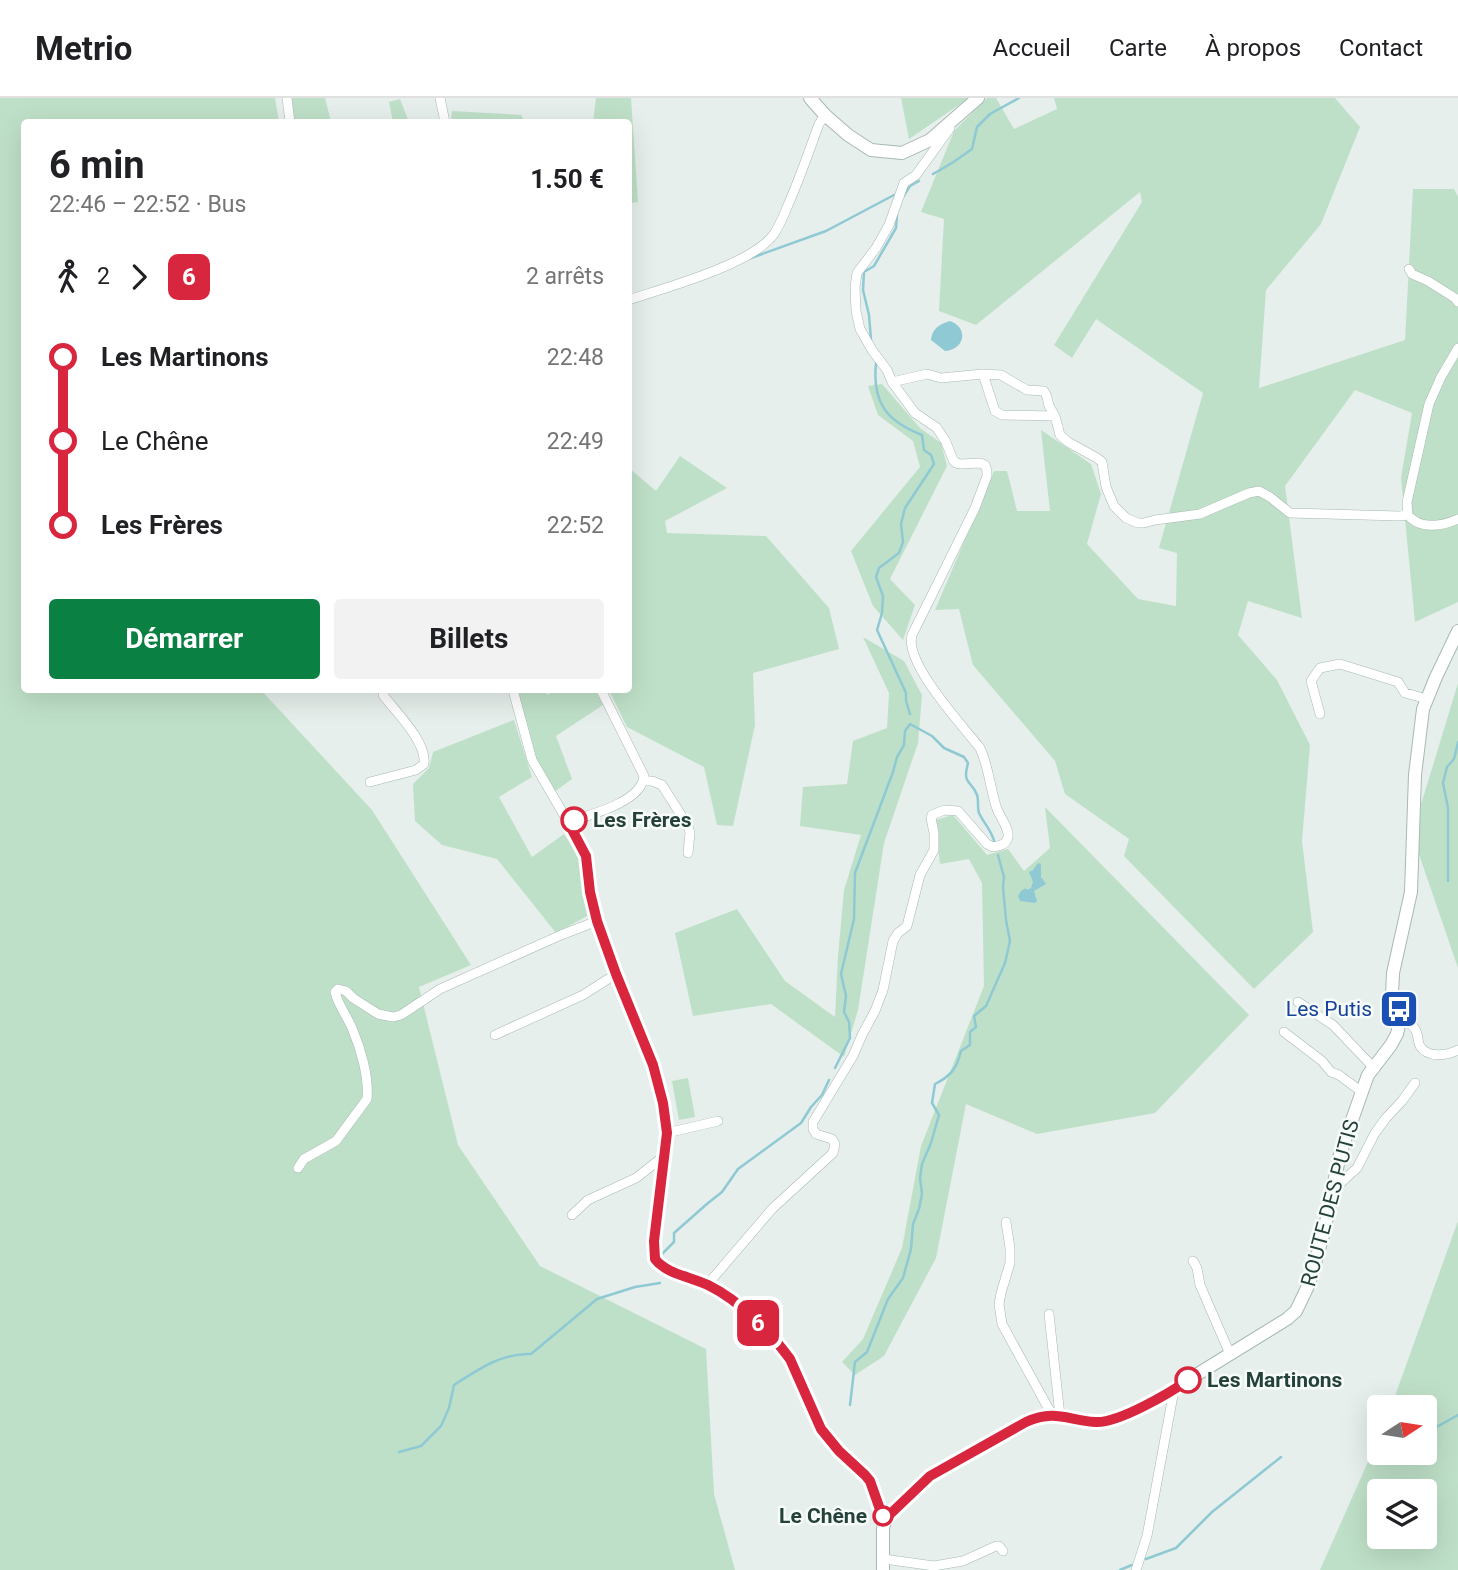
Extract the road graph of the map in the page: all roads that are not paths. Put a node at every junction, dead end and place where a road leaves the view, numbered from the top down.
1 (287, 98) edge
2 (440, 98) edge
3 (810, 98) edge
4 (978, 98) edge
5 (825, 115) junction
6 (956, 117) junction
7 (290, 119) edge
8 (444, 119) edge
9 (1409, 269) dead end
10 (632, 299) edge
11 (1458, 302) edge
12 (1458, 348) edge
13 (983, 374) junction
14 (892, 382) junction
15 (1055, 416) junction
16 (1408, 515) junction
17 (1458, 519) edge
18 (1458, 631) edge
19 (384, 693) edge
20 (514, 693) edge
21 (602, 693) edge
22 (1427, 699) junction
23 (1320, 714) dead end
24 (644, 781) junction
25 (370, 782) dead end
26 (568, 822) junction
27 (688, 853) dead end
28 (597, 921) junction
29 (616, 974) junction
30 (1298, 1003) dead end
31 (1397, 1015) junction
32 (1284, 1032) dead end
33 (495, 1035) dead end
34 (1458, 1050) edge
35 (1373, 1067) junction
36 (1415, 1083) dead end
37 (1362, 1092) junction
38 (718, 1121) dead end
39 (667, 1133) junction
40 (664, 1156) junction
41 (298, 1168) dead end
42 (1334, 1189) junction
43 (572, 1215) dead end
44 (1006, 1222) dead end
45 (1193, 1261) dead end
46 (707, 1285) junction
47 (1049, 1314) dead end
48 (1230, 1354) junction
49 (1174, 1390) junction
50 (1056, 1415) junction
51 (885, 1519) junction
52 (1003, 1550) dead end
53 (883, 1564) edge
54 (1136, 1570) edge

1 - 7 street
2 - 8 street
3 - 5 street
4 - 6 street
5 - 6 street
5 - 10 street
6 - 14 street
9 - 11 street
12 - 16 street
13 - 14 street
13 - 15 street
13 - 15 street
14 - 46 street
15 - 16 street
16 - 17 street
18 - 22 street, ROUTE DES PUTIS
19 - 25 street
20 - 26 street
21 - 24 street
22 - 23 street
22 - 31 street, ROUTE DES PUTIS
24 - 26 street
24 - 27 street
26 - 28 street
28 - 29 street
28 - 41 street
29 - 33 street
29 - 39 street
30 - 35 street
31 - 34 street
31 - 35 street, ROUTE DES PUTIS
32 - 37 street
35 - 37 street, ROUTE DES PUTIS
36 - 42 street
37 - 42 street, ROUTE DES PUTIS
38 - 39 street
39 - 40 street
40 - 43 street
40 - 46 street
42 - 48 street, ROUTE DES PUTIS
44 - 50 street
45 - 48 street
46 - 51 street
47 - 50 street
48 - 49 street, ROUTE DES PUTIS
49 - 50 street, ROUTE DES PUTIS
49 - 54 street
50 - 51 street, ROUTE DES PUTIS
51 - 53 street
52 - 53 street

